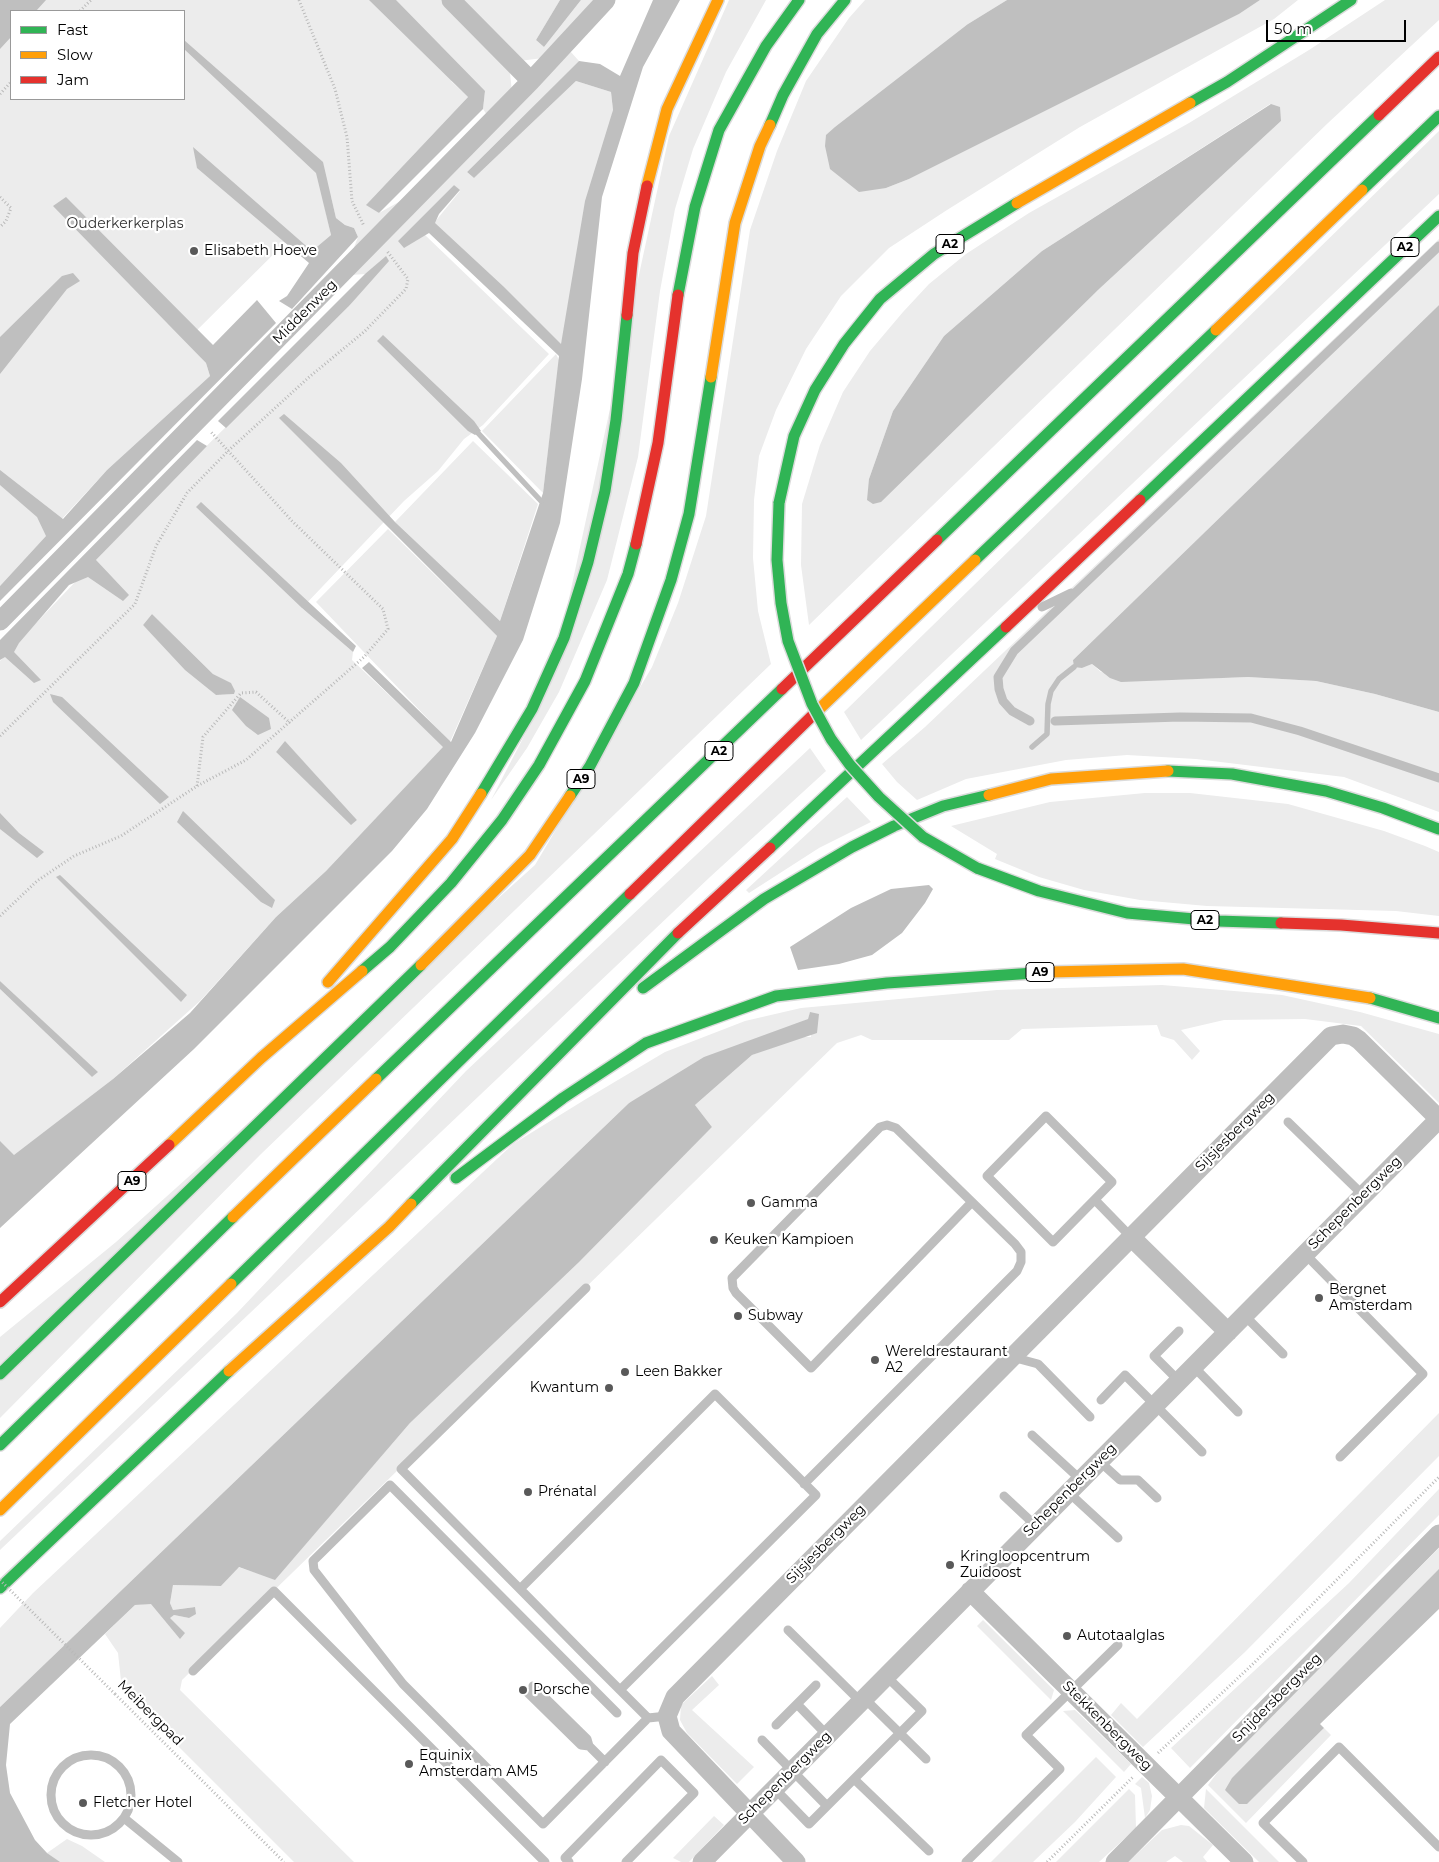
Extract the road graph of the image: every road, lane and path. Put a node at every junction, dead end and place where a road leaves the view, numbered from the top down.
1 (91, 0) edge
2 (298, 0) edge
3 (451, 0) edge
4 (606, 0) edge
5 (718, 0) edge
6 (798, 0) edge
7 (845, 0) edge
8 (1351, 0) edge
9 (81, 10) edge
10 (1439, 58) edge
11 (531, 81) junction
12 (10, 83) edge
13 (0, 94) edge
14 (1439, 116) edge
15 (0, 197) edge
16 (1439, 216) edge
17 (0, 227) edge
18 (377, 238) junction
19 (1439, 246) edge
20 (199, 419) junction
21 (228, 451) junction
22 (1081, 588) junction
23 (0, 621) edge
24 (1013, 622) junction
25 (1030, 721) dead end
26 (1056, 721) dead end
27 (290, 723) junction
28 (0, 736) edge
29 (1439, 778) edge
30 (197, 786) junction
31 (1439, 829) edge
32 (0, 916) edge
33 (1439, 933) edge
34 (1439, 1018) edge
35 (578, 1036) junction
36 (261, 1058) junction
37 (1439, 1119) edge
38 (1288, 1122) dead end
39 (1363, 1195) junction
40 (1095, 1200) junction
41 (972, 1202) junction
42 (389, 1227) junction
43 (1131, 1237) junction
44 (1305, 1254) junction
45 (586, 1288) dead end
46 (0, 1302) edge
47 (1244, 1315) junction
48 (1179, 1331) dead end
49 (1228, 1332) junction
50 (1283, 1354) dead end
51 (1012, 1357) junction
52 (1193, 1366) junction
53 (0, 1374) edge
54 (1179, 1381) junction
55 (1101, 1400) dead end
56 (1155, 1405) junction
57 (1238, 1412) dead end
58 (1090, 1416) dead end
59 (1032, 1434) dead end
60 (0, 1445) edge
61 (1202, 1452) dead end
62 (1340, 1457) dead end
63 (1099, 1461) junction
64 (1439, 1477) edge
65 (804, 1484) junction
66 (1074, 1486) junction
67 (1004, 1496) dead end
68 (1157, 1498) dead end
69 (0, 1510) edge
70 (1035, 1525) junction
71 (1439, 1534) edge
72 (1118, 1538) dead end
73 (0, 1580) edge
74 (0, 1588) edge
75 (520, 1589) junction
76 (970, 1591) junction
77 (788, 1630) dead end
78 (1118, 1645) dead end
79 (193, 1671) dead end
80 (886, 1675) junction
81 (816, 1685) dead end
82 (530, 1689) dead end
83 (620, 1690) junction
84 (1071, 1691) junction
85 (862, 1699) junction
86 (797, 1704) junction
87 (617, 1713) dead end
88 (667, 1716) junction
89 (648, 1718) junction
90 (776, 1725) dead end
91 (900, 1733) junction
92 (827, 1735) junction
93 (762, 1740) dead end
94 (926, 1759) dead end
95 (605, 1762) junction
96 (1146, 1765) junction
97 (792, 1770) junction
98 (854, 1780) junction
99 (774, 1788) junction
100 (1179, 1797) junction
101 (827, 1806) junction
102 (749, 1813) junction
103 (124, 1818) junction
104 (1439, 1847) edge
105 (929, 1851) dead end
106 (706, 1860) edge
107 (178, 1862) edge
108 (284, 1862) edge
109 (545, 1862) edge
110 (569, 1862) edge
111 (626, 1862) edge
112 (796, 1862) edge
113 (966, 1862) edge
114 (1047, 1862) edge
115 (1115, 1862) edge
116 (1244, 1862) edge
117 (1302, 1862) edge

1 - 9 path
2 - 18 path
3 - 11 street
4 - 11 street, Middenweg
5 - 36 highway
6 - 36 highway, A9
7 - 53 highway, A9
8 - 33 highway, A2, bridge
10 - 60 highway, A2
11 - 18 street, Middenweg
12 - 13 path
14 - 69 highway
15 - 17 path
16 - 24 highway, A2
18 - 20 street, Middenweg
18 - 21 path
19 - 22 lane
20 - 21 path
20 - 23 street, Middenweg
21 - 27 path
21 - 28 path
22 - 24 lane
22 - 25 lane
24 - 35 highway, A2
26 - 29 lane
27 - 30 path
27 - 30 path
30 - 32 path
31 - 35 highway, A9
34 - 42 highway, A9
35 - 42 highway, A9
36 - 46 highway, A9
37 - 39 street, Schepenbergweg
37 - 43 street, Sijsjesbergweg
38 - 39 lane
39 - 44 street, Schepenbergweg
40 - 40 lane
40 - 43 lane
41 - 41 lane
41 - 65 lane
42 - 74 highway, A9
43 - 49 street
43 - 51 street, Sijsjesbergweg
44 - 47 street, Schepenbergweg
44 - 62 lane
45 - 75 lane
47 - 49 street, Schepenbergweg
47 - 50 lane
48 - 54 lane
49 - 52 street, Schepenbergweg
51 - 58 lane
51 - 88 street, Sijsjesbergweg
52 - 54 street, Schepenbergweg
52 - 57 lane
54 - 56 street, Schepenbergweg
55 - 56 lane
56 - 61 lane
56 - 63 street, Schepenbergweg
59 - 66 lane
63 - 66 street, Schepenbergweg
63 - 68 lane
64 - 96 path
65 - 75 lane
65 - 83 lane
66 - 70 street, Schepenbergweg
66 - 72 lane
67 - 70 lane
70 - 76 street, Schepenbergweg
71 - 100 street, Snijdersbergweg
73 - 108 path, Meibergpad, bridge
75 - 83 lane
76 - 80 street, Schepenbergweg
76 - 84 street, Stekkenbergweg
77 - 85 lane
78 - 84 lane
79 - 109 lane
80 - 85 street, Schepenbergweg
80 - 91 lane
81 - 86 lane
82 - 95 lane
83 - 89 lane
84 - 96 street, Stekkenbergweg
84 - 113 lane
85 - 91 lane
85 - 92 street, Schepenbergweg
86 - 90 lane
86 - 92 lane
87 - 95 lane
88 - 89 lane
88 - 102 street
89 - 95 lane
91 - 94 lane
91 - 98 lane
92 - 97 street, Schepenbergweg
93 - 97 lane
96 - 100 street, Stekkenbergweg
96 - 114 path
97 - 99 street, Schepenbergweg
97 - 101 lane
98 - 101 lane
98 - 105 lane
99 - 101 lane
99 - 102 street, Schepenbergweg
100 - 115 street, Snijdersbergweg
100 - 116 street, Stekkenbergweg
102 - 106 street, Schepenbergweg
102 - 112 street
103 - 103 lane
103 - 107 lane
104 - 117 lane
110 - 111 lane

